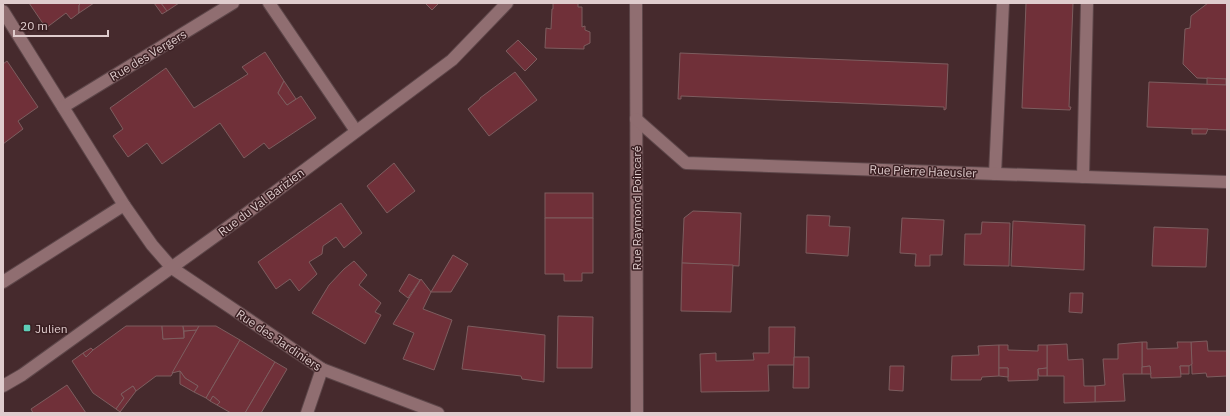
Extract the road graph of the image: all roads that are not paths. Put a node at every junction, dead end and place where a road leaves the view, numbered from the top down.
1 (233, 3) edge
2 (269, 3) edge
3 (507, 3) edge
4 (636, 3) edge
5 (1003, 3) edge
6 (1087, 3) edge
7 (3, 11) edge
8 (63, 107) junction
9 (636, 119) junction
10 (356, 131) junction
11 (995, 174) junction
12 (1083, 177) junction
13 (1227, 182) edge
14 (124, 205) junction
15 (172, 268) junction
16 (3, 282) edge
17 (322, 369) junction
18 (3, 386) edge
19 (306, 413) edge
20 (438, 413) edge
21 (637, 413) edge

1 - 8 street, Rue des Vergers
2 - 10 street
3 - 10 street, Rue du Val Barizien
4 - 9 street, Rue Raymond Poincaré
5 - 11 street
6 - 12 street
7 - 8 street
8 - 14 street
9 - 11 street, Rue Pierre Haeusler
9 - 21 street, Rue Raymond Poincaré
10 - 15 street, Rue du Val Barizien
11 - 12 street, Rue Pierre Haeusler
12 - 13 street, Rue Pierre Haeusler
14 - 15 street
14 - 16 street
15 - 17 street, Rue des Jardiniers
15 - 18 street, Rue du Val Barizien
17 - 19 street
17 - 20 street, Rue des Jardiniers

